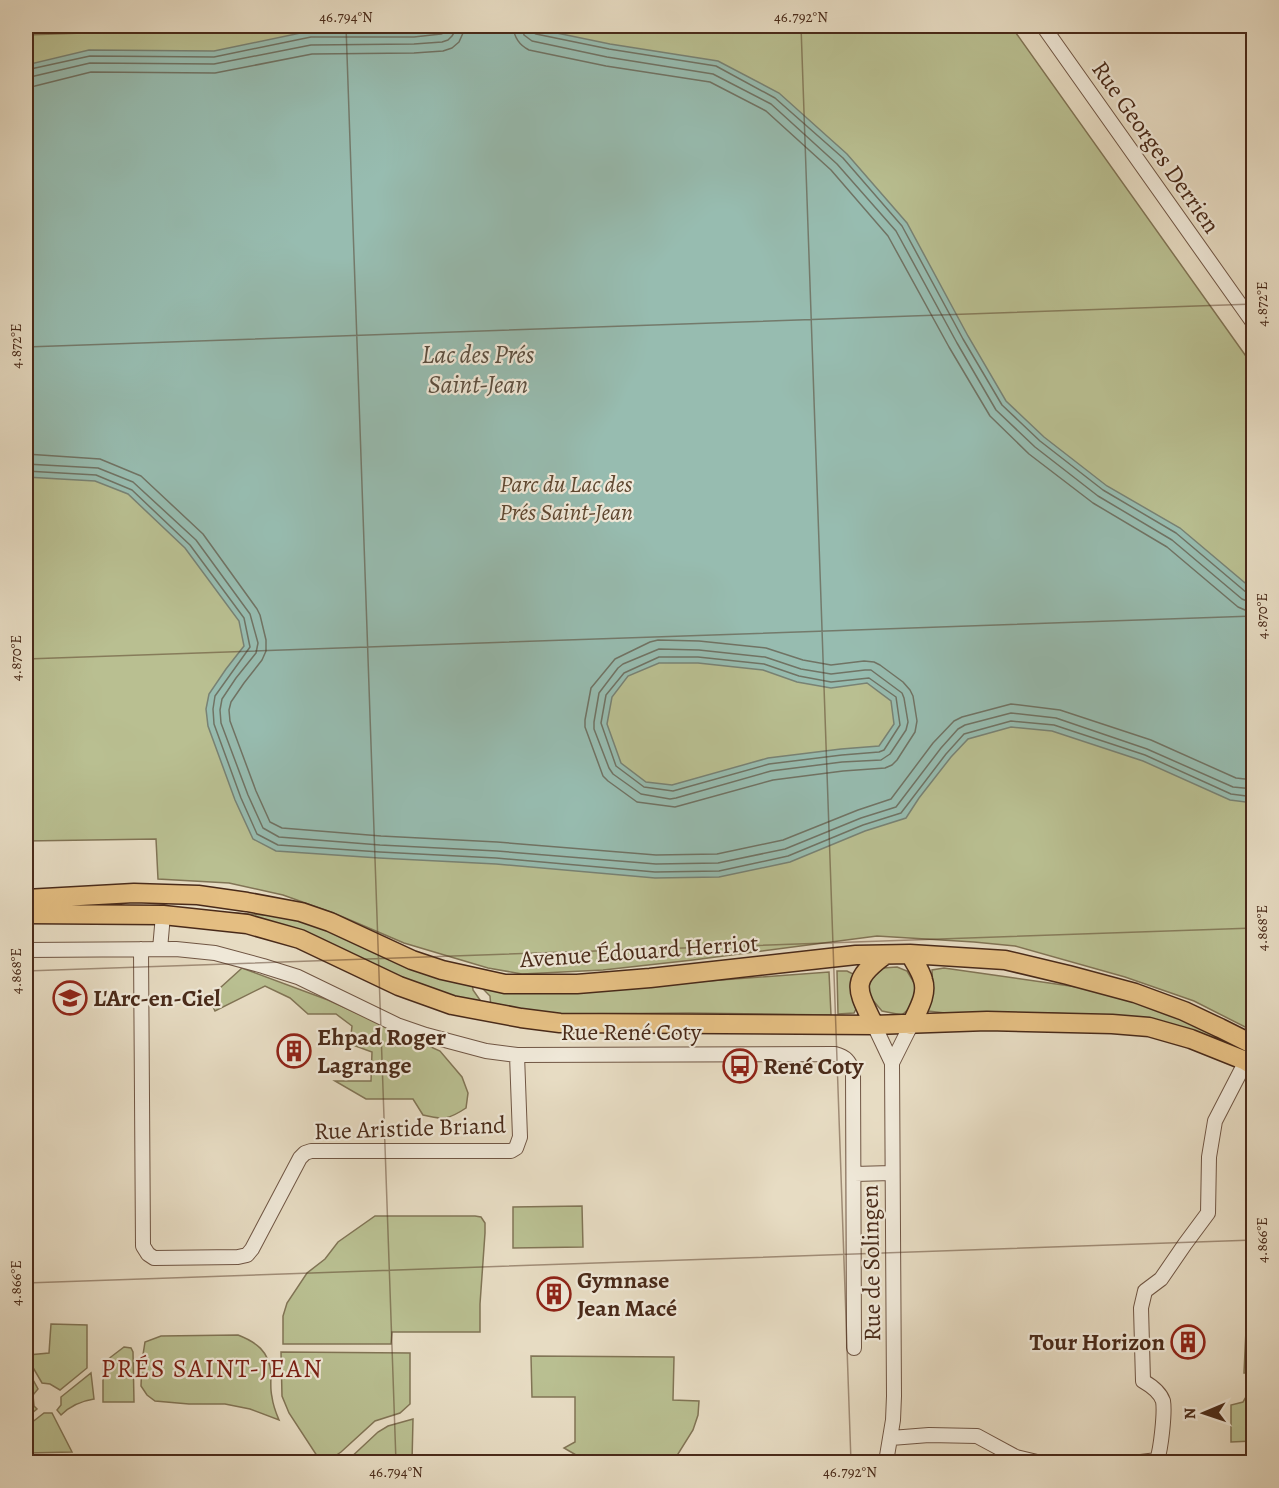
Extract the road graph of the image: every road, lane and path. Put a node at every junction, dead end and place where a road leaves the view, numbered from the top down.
1 (1043, 26) edge
2 (1254, 324) edge
3 (26, 899) edge
4 (26, 915) edge
5 (163, 915) junction
6 (141, 949) junction
7 (160, 949) junction
8 (26, 950) edge
9 (910, 954) junction
10 (885, 955) junction
11 (874, 1025) junction
12 (911, 1025) junction
13 (517, 1055) junction
14 (1251, 1058) edge
15 (892, 1063) junction
16 (892, 1173) junction
17 (854, 1174) junction
18 (854, 1348) dead end
19 (891, 1438) junction
20 (886, 1462) edge
21 (1037, 1462) edge
22 (1142, 1462) edge

1 - 2 street, Rue Georges Derrien
3 - 10 main road, Avenue Édouard Herriot
4 - 5 main road
5 - 7 street
5 - 11 main road
6 - 7 street, Rue René Coty
6 - 8 street, Rue René Coty
6 - 13 street, Rue Aristide Briand
7 - 13 street, Rue René Coty
9 - 10 main road, Avenue Édouard Herriot
9 - 12 main road
9 - 14 main road, Avenue Édouard Herriot
10 - 11 main road
11 - 12 main road
11 - 15 street, Rue de Solingen
12 - 14 main road
12 - 15 street, Rue de Solingen
13 - 17 street, Rue René Coty
14 - 22 street
15 - 16 street, Rue de Solingen
16 - 17 street
16 - 19 street, Rue de Solingen
17 - 18 street, Rue René Coty
19 - 20 street, Rue de Solingen
19 - 21 street

